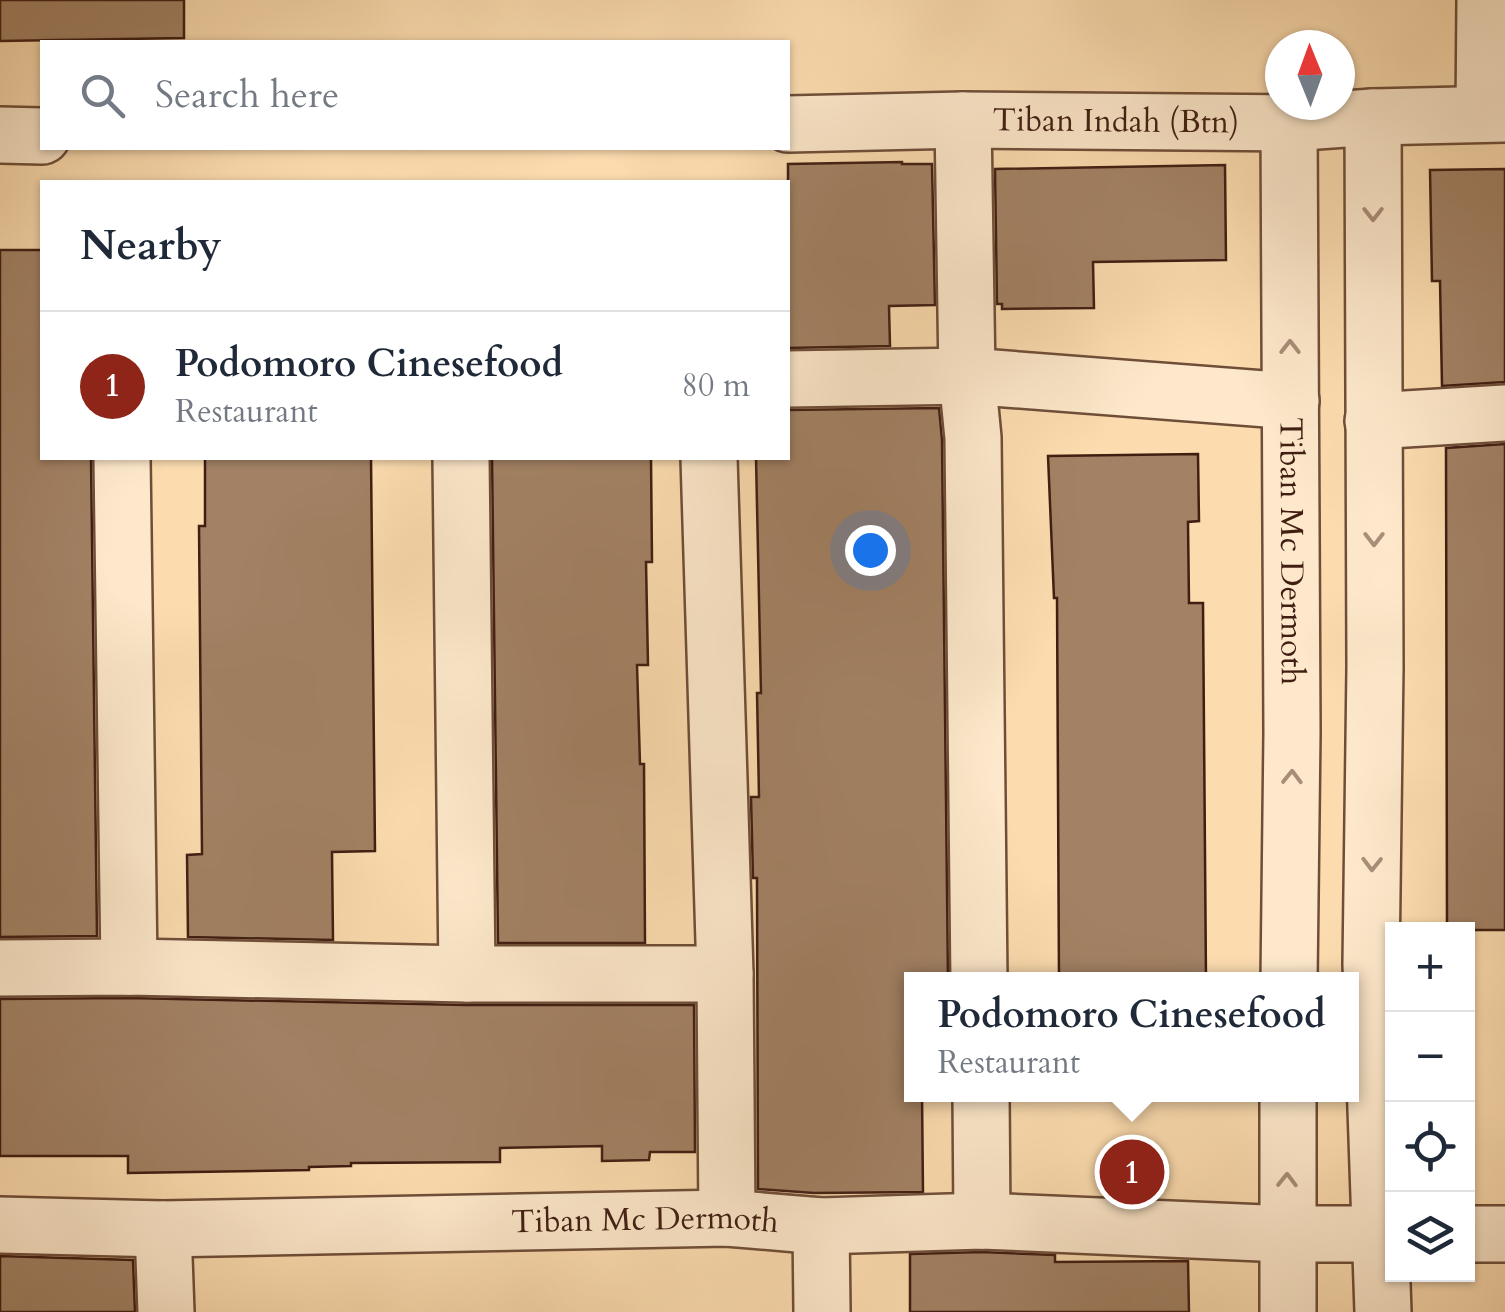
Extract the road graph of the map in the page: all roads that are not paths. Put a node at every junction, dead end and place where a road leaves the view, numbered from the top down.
1 (1485, 0) edge
2 (1494, 114) edge
3 (1374, 116) junction
4 (963, 120) junction
5 (1288, 123) junction
6 (790, 124) edge
7 (0, 135) edge
8 (40, 136) edge
9 (968, 376) junction
10 (790, 379) edge
11 (1291, 401) junction
12 (1505, 413) edge
13 (1374, 421) junction
14 (122, 460) edge
15 (461, 460) edge
16 (709, 460) edge
17 (129, 967) junction
18 (0, 968) edge
19 (979, 972) edge
20 (1290, 972) edge
21 (467, 974) junction
22 (725, 974) junction
23 (981, 1102) edge
24 (1288, 1102) edge
25 (1385, 1202) edge
26 (727, 1218) junction
27 (982, 1221) junction
28 (0, 1225) edge
29 (821, 1226) junction
30 (163, 1230) junction
31 (1287, 1234) junction
32 (1385, 1234) edge
33 (1475, 1234) edge
34 (1505, 1234) edge
35 (1385, 1273) edge
36 (166, 1312) edge
37 (822, 1312) edge
38 (1288, 1312) edge
39 (1383, 1312) edge

1 - 2 street
2 - 3 street, Tiban Indah (Btn)
3 - 5 street, Tiban Indah (Btn)
3 -> 13 street
4 - 5 street, Tiban Indah (Btn)
4 - 6 street, Tiban Indah (Btn)
4 - 9 street
11 -> 5 street, Tiban Mc Dermoth
7 - 8 street
9 - 10 street
9 - 11 street
9 - 19 street
20 -> 11 street, Tiban Mc Dermoth
12 - 13 street
13 -> 25 street
14 - 17 street
15 - 21 street
16 - 22 street
17 - 18 street
17 - 21 street
21 - 22 street
22 - 26 street
23 - 27 street
31 -> 24 street
26 - 29 street, Tiban Mc Dermoth
26 - 30 street, Tiban Mc Dermoth
27 - 29 street, Tiban Mc Dermoth
27 - 31 street, Tiban Mc Dermoth
28 - 30 street, Tiban Mc Dermoth
29 - 37 street
30 - 36 street
31 - 32 street, Tiban Mc Dermoth
31 - 38 street
33 - 34 street
35 - 39 street

